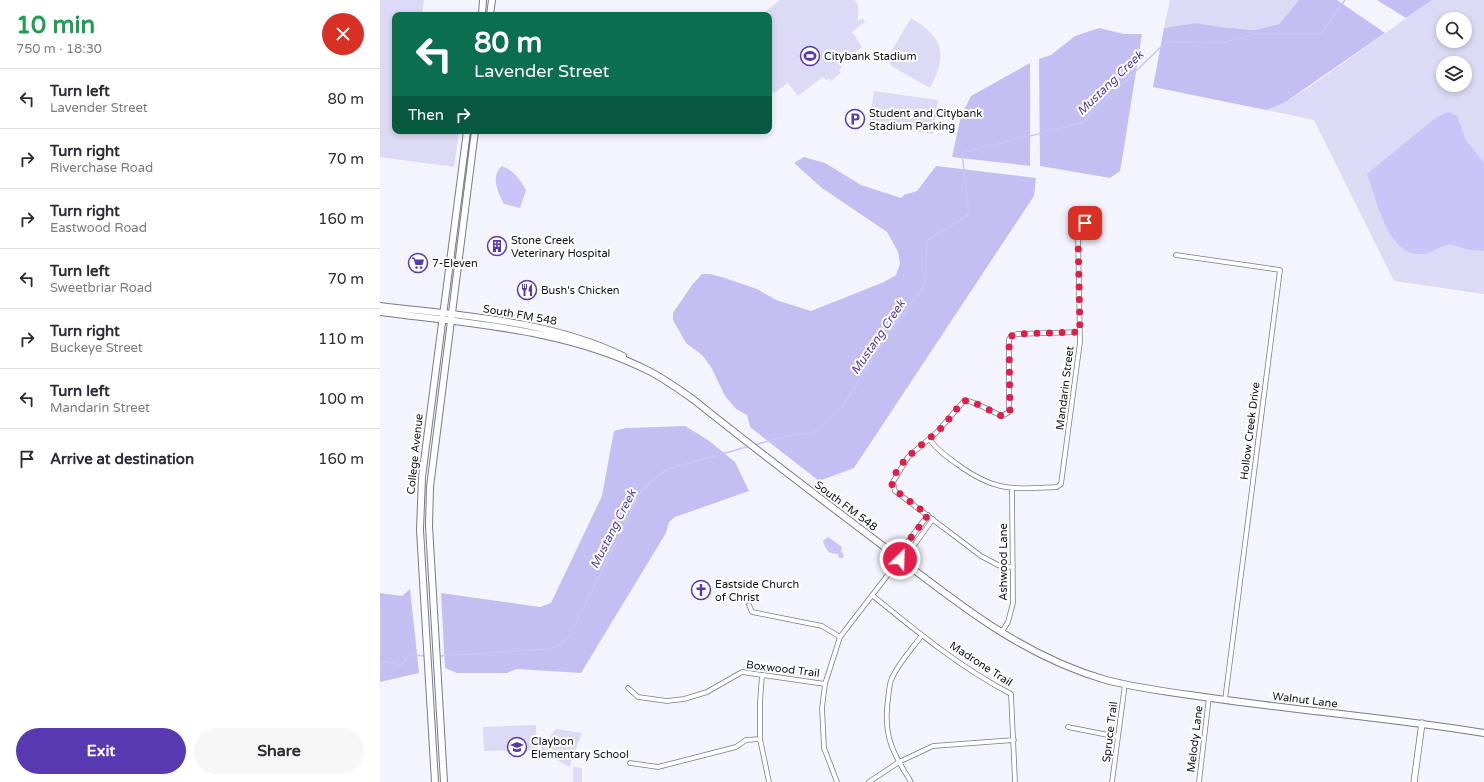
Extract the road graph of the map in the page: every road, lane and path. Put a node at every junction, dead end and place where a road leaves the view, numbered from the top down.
1 (484, 0) edge
2 (492, 0) edge
3 (482, 12) edge
4 (490, 12) edge
5 (467, 134) edge
6 (475, 134) edge
7 (1085, 223) dead end
8 (1176, 255) dead end
9 (380, 306) edge
10 (380, 312) edge
11 (443, 317) junction
12 (451, 318) junction
13 (1080, 332) junction
14 (930, 440) junction
15 (1012, 489) junction
16 (928, 515) junction
17 (933, 519) junction
18 (900, 559) junction
19 (1013, 567) junction
20 (433, 593) junction
21 (424, 594) junction
22 (872, 596) junction
23 (749, 605) dead end
24 (1001, 633) junction
25 (922, 635) junction
26 (840, 637) junction
27 (762, 675) junction
28 (825, 684) junction
29 (1125, 684) junction
30 (628, 688) dead end
31 (1209, 697) junction
32 (1224, 700) junction
33 (1422, 723) junction
34 (1068, 727) dead end
35 (1484, 733) edge
36 (1118, 737) junction
37 (760, 739) junction
38 (1014, 740) junction
39 (899, 762) junction
40 (630, 763) dead end
41 (436, 782) edge
42 (444, 782) edge
43 (769, 782) edge
44 (838, 782) edge
45 (868, 782) edge
46 (911, 782) edge
47 (1015, 782) edge
48 (1112, 782) edge
49 (1199, 782) edge
50 (1414, 782) edge

1 - 3 main road
2 - 4 main road
5 - 11 main road, College Avenue
6 - 12 main road, College Avenue
7 - 13 street, Mandarin Street
8 - 32 street, Hollow Creek Drive
9 - 11 main road, South FM 548
10 - 11 main road, South FM 548
11 - 12 main road, South FM 548
11 - 21 main road, College Avenue
12 - 18 main road, South FM 548
12 - 20 main road, College Avenue
13 - 14 street
13 - 15 street, Mandarin Street
14 - 15 street
14 - 16 street
15 - 19 street, Ashwood Lane
16 - 17 street
16 - 18 street
17 - 18 street
17 - 19 street
18 - 22 street
18 - 24 main road, South FM 548
19 - 24 street, Ashwood Lane
20 - 21 main road
20 - 42 main road, College Avenue
21 - 41 main road, College Avenue
22 - 25 street, Madrone Trail
22 - 26 street
23 - 26 street
24 - 29 main road, South FM 548
25 - 38 street, Madrone Trail
25 - 39 street
26 - 28 street
27 - 28 street, Boxwood Trail
27 - 30 street, Boxwood Trail
27 - 37 street
28 - 44 street
29 - 31 main road, Walnut Lane
29 - 36 street, Spruce Trail
31 - 32 main road, Walnut Lane
31 - 49 street, Melody Lane
32 - 33 main road, Walnut Lane
33 - 35 main road, Walnut Lane
33 - 50 street
34 - 36 street
36 - 48 street, Spruce Trail
37 - 40 street
37 - 43 street
38 - 39 street
38 - 47 street, Madrone Trail
39 - 45 street
39 - 46 street

